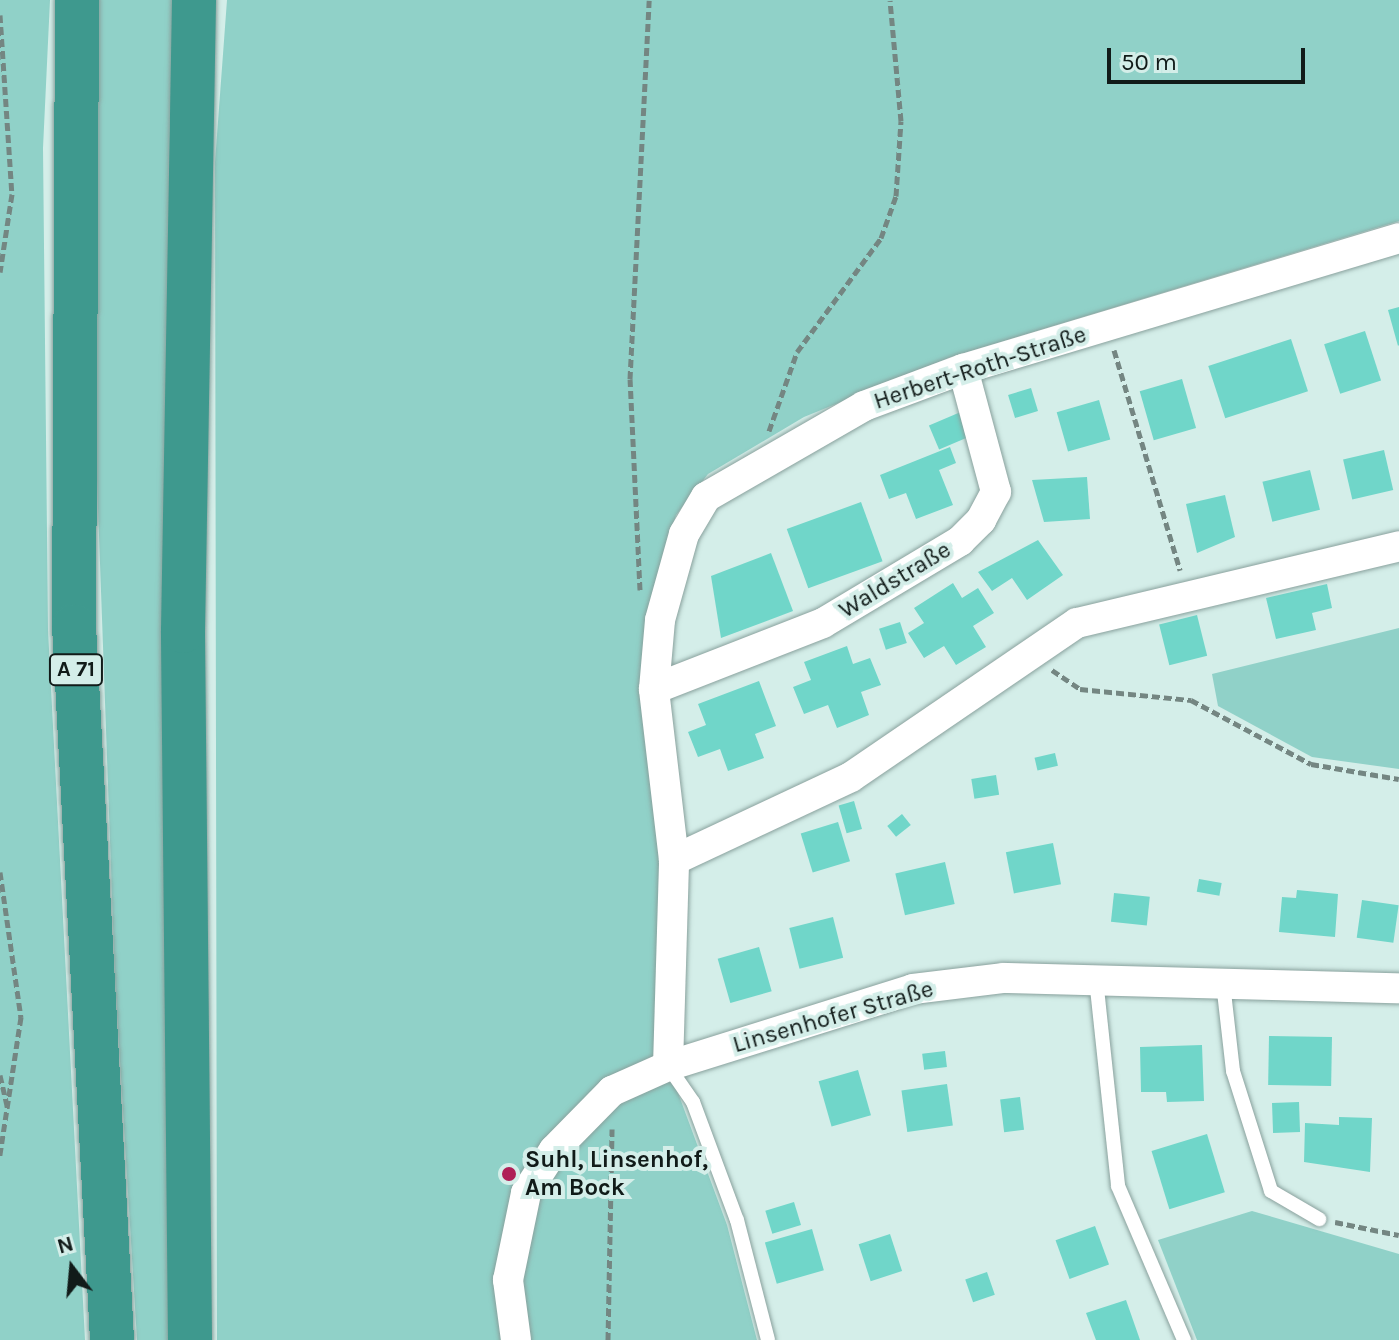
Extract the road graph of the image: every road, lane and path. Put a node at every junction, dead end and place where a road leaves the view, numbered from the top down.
1 (77, 0) edge
2 (194, 0) edge
3 (649, 0) edge
4 (890, 0) edge
5 (0, 15) edge
6 (1399, 238) edge
7 (0, 272) edge
8 (1107, 326) junction
9 (963, 369) junction
10 (763, 462) junction
11 (1399, 546) edge
12 (1188, 597) junction
13 (660, 620) junction
14 (1031, 656) junction
15 (654, 689) junction
16 (1399, 779) edge
17 (674, 860) junction
18 (0, 872) edge
19 (1096, 979) junction
20 (1223, 982) junction
21 (1399, 988) edge
22 (668, 1066) junction
23 (0, 1075) edge
24 (612, 1091) junction
25 (9, 1110) junction
26 (0, 1155) edge
27 (1319, 1219) joint
28 (1399, 1235) edge
29 (112, 1340) edge
30 (190, 1340) edge
31 (516, 1340) edge
32 (608, 1340) edge
33 (768, 1340) edge
34 (1184, 1340) edge

1 - 29 highway, A 71
2 - 30 highway
3 - 13 path
4 - 10 path
5 - 7 path
6 - 8 street, Herbert-Roth-Straße
8 - 9 street, Herbert-Roth-Straße
8 - 12 path
9 - 10 street, Herbert-Roth-Straße
9 - 15 street, Waldstraße
10 - 13 street, Herbert-Roth-Straße
11 - 12 street
12 - 14 street
13 - 15 street, Herbert-Roth-Straße
14 - 16 path
14 - 17 street
15 - 17 street, Herbert-Roth-Straße
17 - 22 street, Herbert-Roth-Straße
18 - 25 path
19 - 20 street, Linsenhofer Straße
19 - 22 street, Linsenhofer Straße
19 - 34 lane
20 - 21 street, Linsenhofer Straße
20 - 27 lane
22 - 24 street, Linsenhofer Straße
22 - 33 lane
23 - 25 path
24 - 31 street, Linsenhofer Straße
24 - 32 path
25 - 26 path
27 - 28 path

